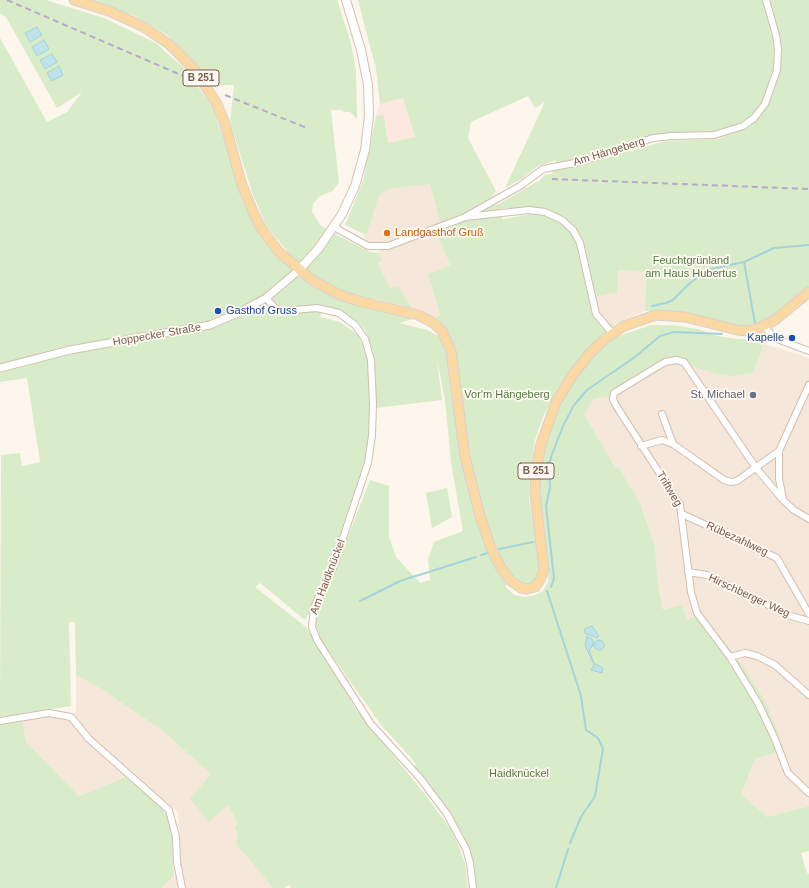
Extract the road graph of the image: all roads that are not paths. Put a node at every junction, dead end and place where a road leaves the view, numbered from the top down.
1 (74, 0) edge
2 (346, 0) edge
3 (766, 0) edge
4 (463, 218) junction
5 (334, 227) junction
6 (299, 270) junction
7 (809, 292) edge
8 (266, 298) junction
9 (764, 327) junction
10 (612, 333) junction
11 (809, 350) edge
12 (0, 368) edge
13 (809, 386) edge
14 (662, 414) dead end
15 (673, 444) junction
16 (641, 446) junction
17 (779, 451) junction
18 (756, 468) junction
19 (784, 502) junction
20 (682, 514) junction
21 (809, 518) edge
22 (688, 572) junction
23 (808, 610) edge
24 (809, 621) edge
25 (730, 657) junction
26 (809, 695) edge
27 (0, 721) edge
28 (809, 793) edge
29 (182, 888) edge
30 (473, 888) edge

1 - 6 main road, B 251
2 - 5 main road
3 - 4 street, Am Hängeberg
4 - 5 street, Am Hängeberg
4 - 10 street
5 - 6 main road
6 - 8 street, Hoppecker Straße
6 - 10 main road, B 251
7 - 9 main road, B 251
8 - 12 street, Hoppecker Straße
8 - 30 street, Am Haidknückel
9 - 10 main road, B 251
9 - 11 street
13 - 17 street
14 - 15 street
15 - 16 street
15 - 18 street
16 - 18 street, Triftweg
16 - 20 street, Triftweg
17 - 18 street
17 - 19 street
18 - 19 street
19 - 21 street
20 - 22 street, Triftweg
20 - 23 street, Rübezahlweg
22 - 24 street, Hirschberger Weg
22 - 25 street, Triftweg
25 - 26 street
25 - 28 street, Triftweg
27 - 29 street

